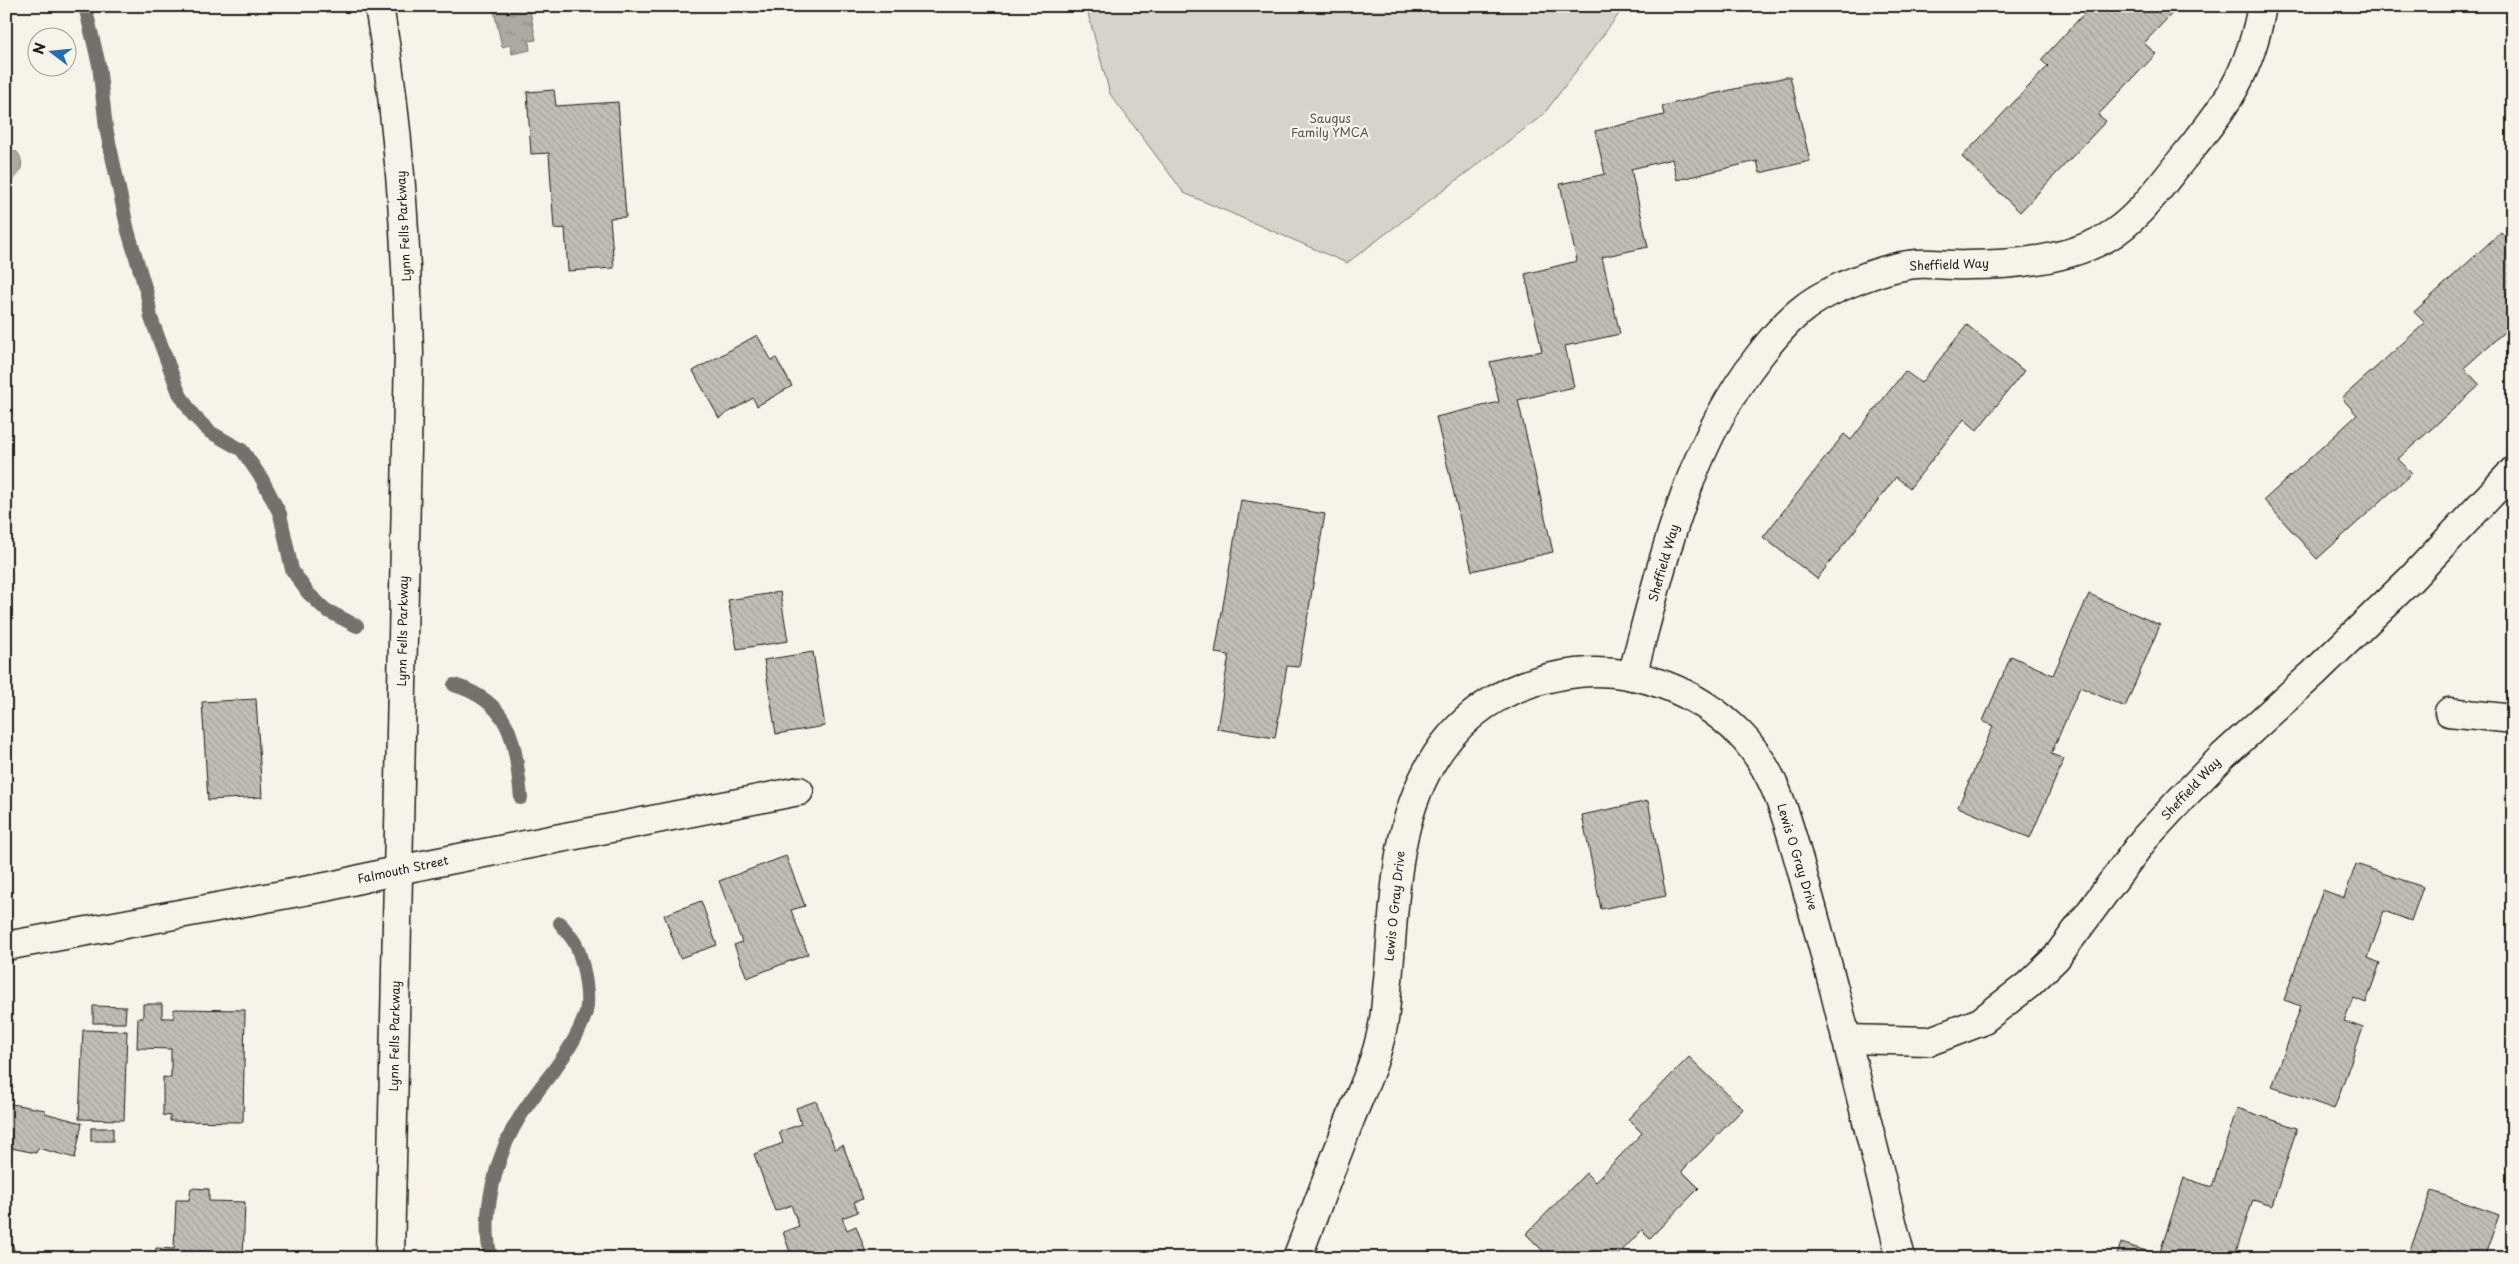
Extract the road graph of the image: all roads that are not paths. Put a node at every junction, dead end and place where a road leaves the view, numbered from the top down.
1 (379, 6) edge
2 (2262, 6) edge
3 (2513, 470) edge
4 (1632, 676) junction
5 (2449, 712) dead end
6 (2513, 719) edge
7 (800, 791) dead end
8 (398, 870) junction
9 (6, 946) edge
10 (1846, 1039) junction
11 (390, 1258) edge
12 (1297, 1258) edge
13 (1901, 1258) edge

1 - 8 street, Lynn Fells Parkway
2 - 4 street, Sheffield Way
3 - 10 street, Sheffield Way
4 - 10 street, Lewis O Gray Drive
4 - 12 street, Lewis O Gray Drive
5 - 6 street
7 - 8 street, Falmouth Street
8 - 9 street, Falmouth Street
8 - 11 street, Lynn Fells Parkway
10 - 13 street, Lewis O Gray Drive

